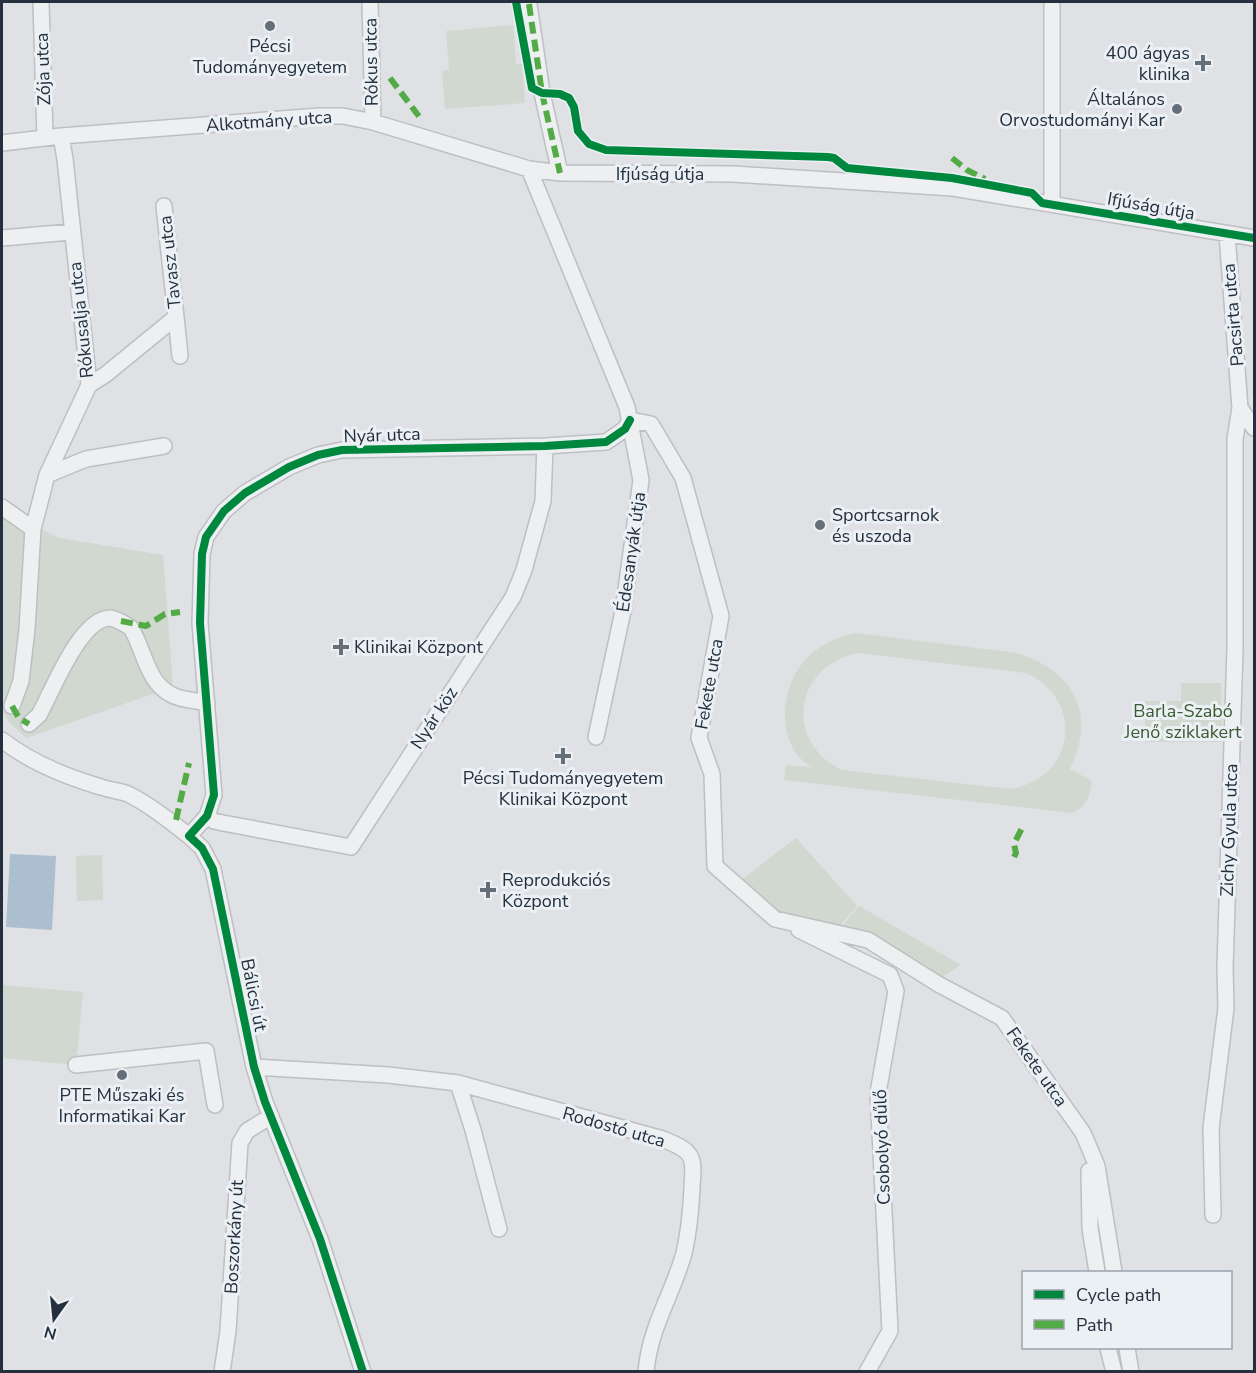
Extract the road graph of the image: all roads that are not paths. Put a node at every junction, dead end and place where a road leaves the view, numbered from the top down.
1 (41, 2) edge
2 (370, 2) edge
3 (1052, 2) edge
4 (529, 4) dead end
5 (373, 122) junction
6 (61, 136) junction
7 (45, 137) junction
8 (2, 143) edge
9 (529, 169) junction
10 (560, 173) junction
11 (1052, 204) junction
12 (164, 206) dead end
13 (71, 232) junction
14 (1227, 234) junction
15 (2, 238) edge
16 (1254, 238) edge
17 (176, 317) junction
18 (180, 356) dead end
19 (89, 385) junction
20 (1240, 408) junction
21 (630, 420) junction
22 (1254, 430) edge
23 (1235, 439) junction
24 (164, 446) dead end
25 (545, 446) junction
26 (47, 475) junction
27 (2, 507) edge
28 (33, 529) junction
29 (207, 703) junction
30 (12, 706) dead end
31 (29, 724) dead end
32 (596, 737) dead end
33 (2, 740) edge
34 (207, 816) junction
35 (189, 836) junction
36 (775, 919) junction
37 (76, 1065) dead end
38 (254, 1067) junction
39 (458, 1083) junction
40 (215, 1106) dead end
41 (271, 1116) junction
42 (1083, 1132) junction
43 (1213, 1215) dead end
44 (499, 1228) dead end
45 (1097, 1271) edge
46 (1114, 1271) edge
47 (1108, 1349) edge
48 (1127, 1349) edge
49 (222, 1371) edge
50 (363, 1371) edge
51 (646, 1371) edge
52 (867, 1371) edge
53 (1114, 1371) edge
54 (1131, 1371) edge

1 - 7 street, Zója utca
2 - 5 street, Rókus utca
3 - 11 street
4 - 10 street
5 - 6 street, Alkotmány utca
5 - 9 street, Alkotmány utca
6 - 7 street, Alkotmány utca
6 - 13 street, Rókusalja utca
7 - 8 street, Alkotmány utca
9 - 10 street, Ifjúság útja
9 - 21 street, Édesanyák útja
10 - 11 street, Ifjúság útja
11 - 14 street, Ifjúság útja
12 - 17 street, Tavasz utca
13 - 15 street
13 - 19 street, Rókusalja utca
14 - 16 street, Ifjúság útja
14 - 20 street, Pacsirta utca
17 - 18 street, Tavasz utca
17 - 19 street, Tavasz utca
19 - 26 street, Rókusalja utca
20 - 22 street
20 - 23 street, Zichy Gyula utca
21 - 25 street, Nyár utca
21 - 32 street, Édesanyák útja
21 - 36 street, Fekete utca
22 - 23 street
23 - 43 street, Zichy Gyula utca
24 - 26 street
25 - 29 street, Nyár utca
25 - 34 street, Nyár köz
26 - 28 street, Rókusalja utca
27 - 28 street
28 - 30 street, Rókusalja utca
29 - 31 street
29 - 34 street
33 - 35 street, Bálicsi út
34 - 35 street
35 - 38 street, Bálicsi út
36 - 42 street, Fekete utca
36 - 52 street, Csobolyó dűlő
37 - 40 street
38 - 39 street, Rodostó utca
38 - 41 street, Bálicsi út
39 - 44 street
39 - 51 street, Rodostó utca
41 - 49 street, Boszorkány út
41 - 50 street, Bálicsi út
42 - 45 street, Fekete utca
42 - 46 street, Fekete utca
47 - 53 street
48 - 54 street

